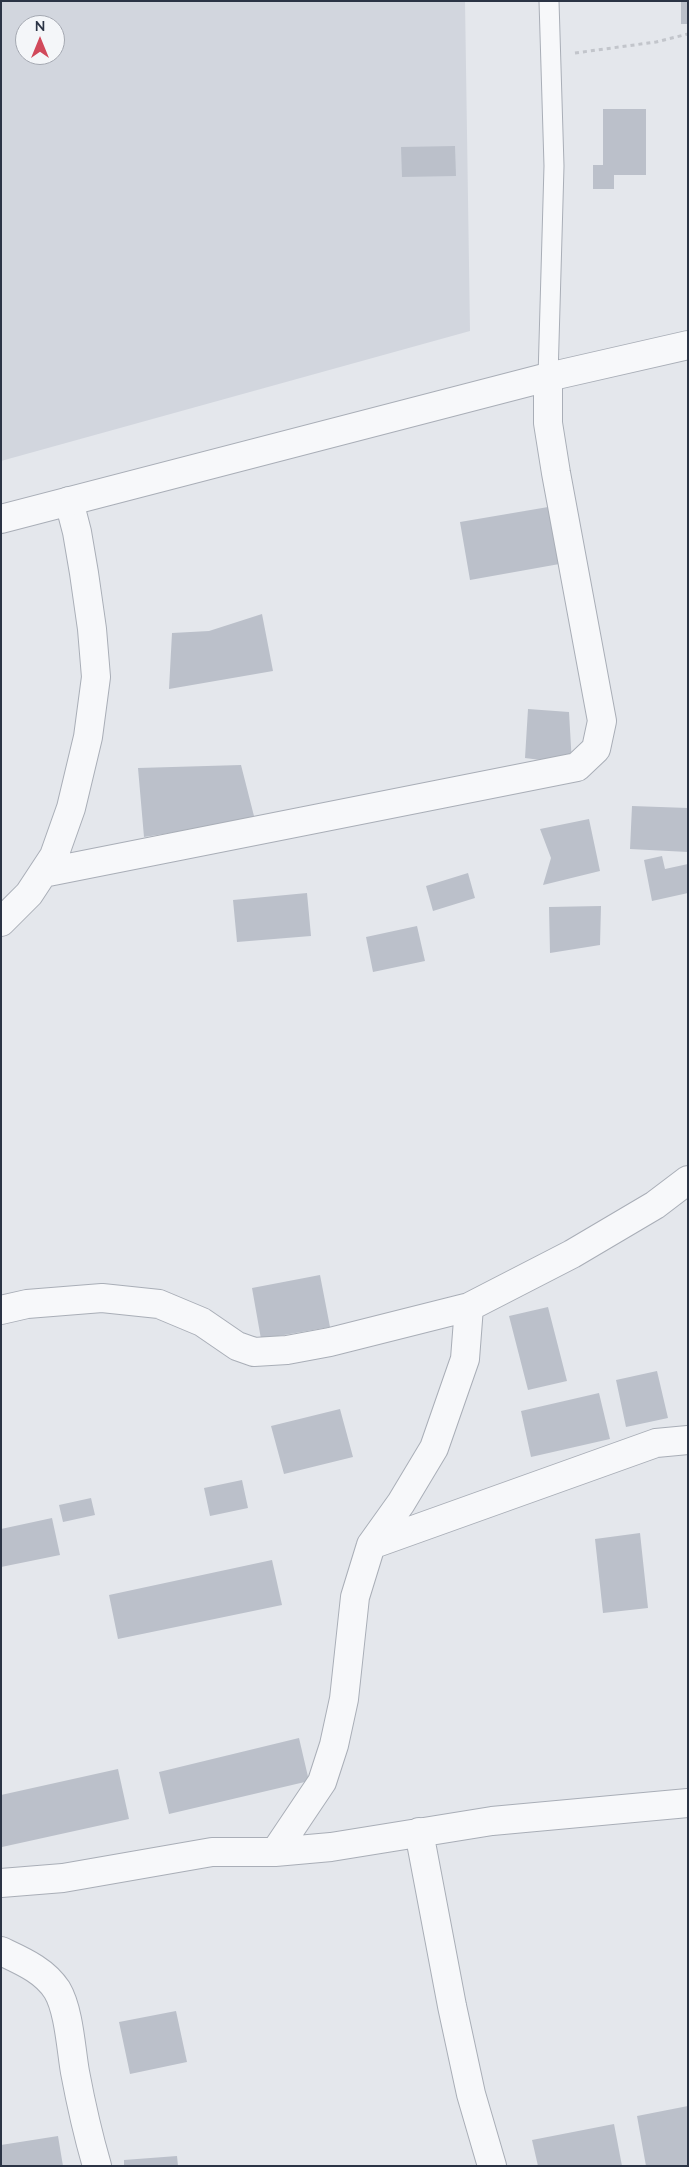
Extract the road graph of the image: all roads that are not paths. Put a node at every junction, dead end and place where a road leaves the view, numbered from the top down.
1 (549, 1) edge
2 (688, 345) edge
3 (548, 377) junction
4 (69, 501) junction
5 (1, 519) edge
6 (43, 873) junction
7 (1, 922) edge
8 (688, 1180) edge
9 (468, 1307) junction
10 (1, 1310) edge
11 (688, 1440) edge
12 (370, 1545) junction
13 (688, 1803) edge
14 (419, 1832) junction
15 (274, 1852) junction
16 (1, 1883) edge
17 (1, 1951) edge
18 (97, 2166) edge
19 (492, 2166) edge

1 - 3 lane
2 - 3 street
3 - 4 street
3 - 6 street
4 - 5 street
4 - 6 street
6 - 7 street
8 - 9 street
9 - 10 street
9 - 12 street
11 - 12 street
12 - 15 street
13 - 14 street
14 - 15 street
14 - 19 street
15 - 16 street
17 - 18 street

